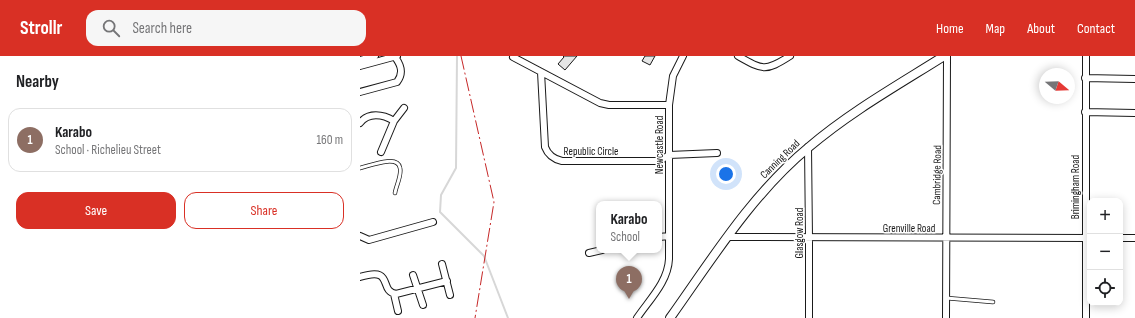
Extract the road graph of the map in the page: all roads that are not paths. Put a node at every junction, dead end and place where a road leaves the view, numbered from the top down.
1 (375, 56) edge
2 (396, 56) edge
3 (683, 56) edge
4 (738, 56) edge
5 (790, 56) edge
6 (946, 56) edge
7 (1086, 56) edge
8 (513, 57) dead end
9 (360, 60) edge
10 (360, 66) edge
11 (540, 72) junction
12 (1086, 78) junction
13 (1135, 79) edge
14 (360, 92) edge
15 (669, 105) junction
16 (404, 108) dead end
17 (1085, 112) junction
18 (1135, 113) edge
19 (394, 120) junction
20 (360, 123) edge
21 (808, 147) junction
22 (381, 152) dead end
23 (717, 153) dead end
24 (669, 155) junction
25 (360, 168) edge
26 (395, 193) dead end
27 (433, 222) dead end
28 (1088, 234) edge
29 (360, 236) edge
30 (668, 236) junction
31 (662, 237) edge
32 (728, 237) junction
33 (810, 238) junction
34 (946, 238) junction
35 (1087, 238) edge
36 (1123, 238) edge
37 (1135, 238) edge
38 (596, 251) edge
39 (589, 252) dead end
40 (442, 264) dead end
41 (1087, 270) edge
42 (413, 275) dead end
43 (360, 277) edge
44 (447, 281) junction
45 (418, 289) junction
46 (394, 294) junction
47 (450, 294) dead end
48 (946, 298) junction
49 (992, 302) dead end
50 (423, 305) dead end
51 (398, 311) dead end
52 (637, 318) edge
53 (670, 318) edge
54 (809, 318) edge
55 (946, 318) edge
56 (1086, 318) edge

1 - 9 street
2 - 10 street
2 - 14 street
3 - 15 street, Newcastle Road
4 - 5 street
6 - 21 main road, Canning Road
6 - 34 street, Cambridge Road
7 - 12 street, Brimingham Road
8 - 11 street
11 - 15 street
11 - 24 street, Republic Circle
12 - 13 street
12 - 17 street, Brimingham Road
15 - 24 street, Newcastle Road
16 - 19 street
17 - 18 street
17 - 28 street, Brimingham Road
19 - 20 street
19 - 22 street
21 - 32 main road, Canning Road
21 - 33 street, Glasgow Road
23 - 24 street
24 - 30 street, Newcastle Road
25 - 26 lane
27 - 29 street
30 - 31 street
30 - 52 street, Newcastle Road
32 - 33 street, Grenville Road
32 - 53 main road, Canning Road
33 - 34 street, Grenville Road
33 - 54 street, Glasgow Road
34 - 35 street, Grenville Road
34 - 48 street, Cambridge Road
36 - 37 street
38 - 39 street
40 - 44 street
41 - 56 street, Brimingham Road
42 - 45 street
43 - 46 street
44 - 45 street
44 - 47 street
45 - 46 street
45 - 50 street
46 - 51 street
48 - 49 lane
48 - 55 street, Cambridge Road

